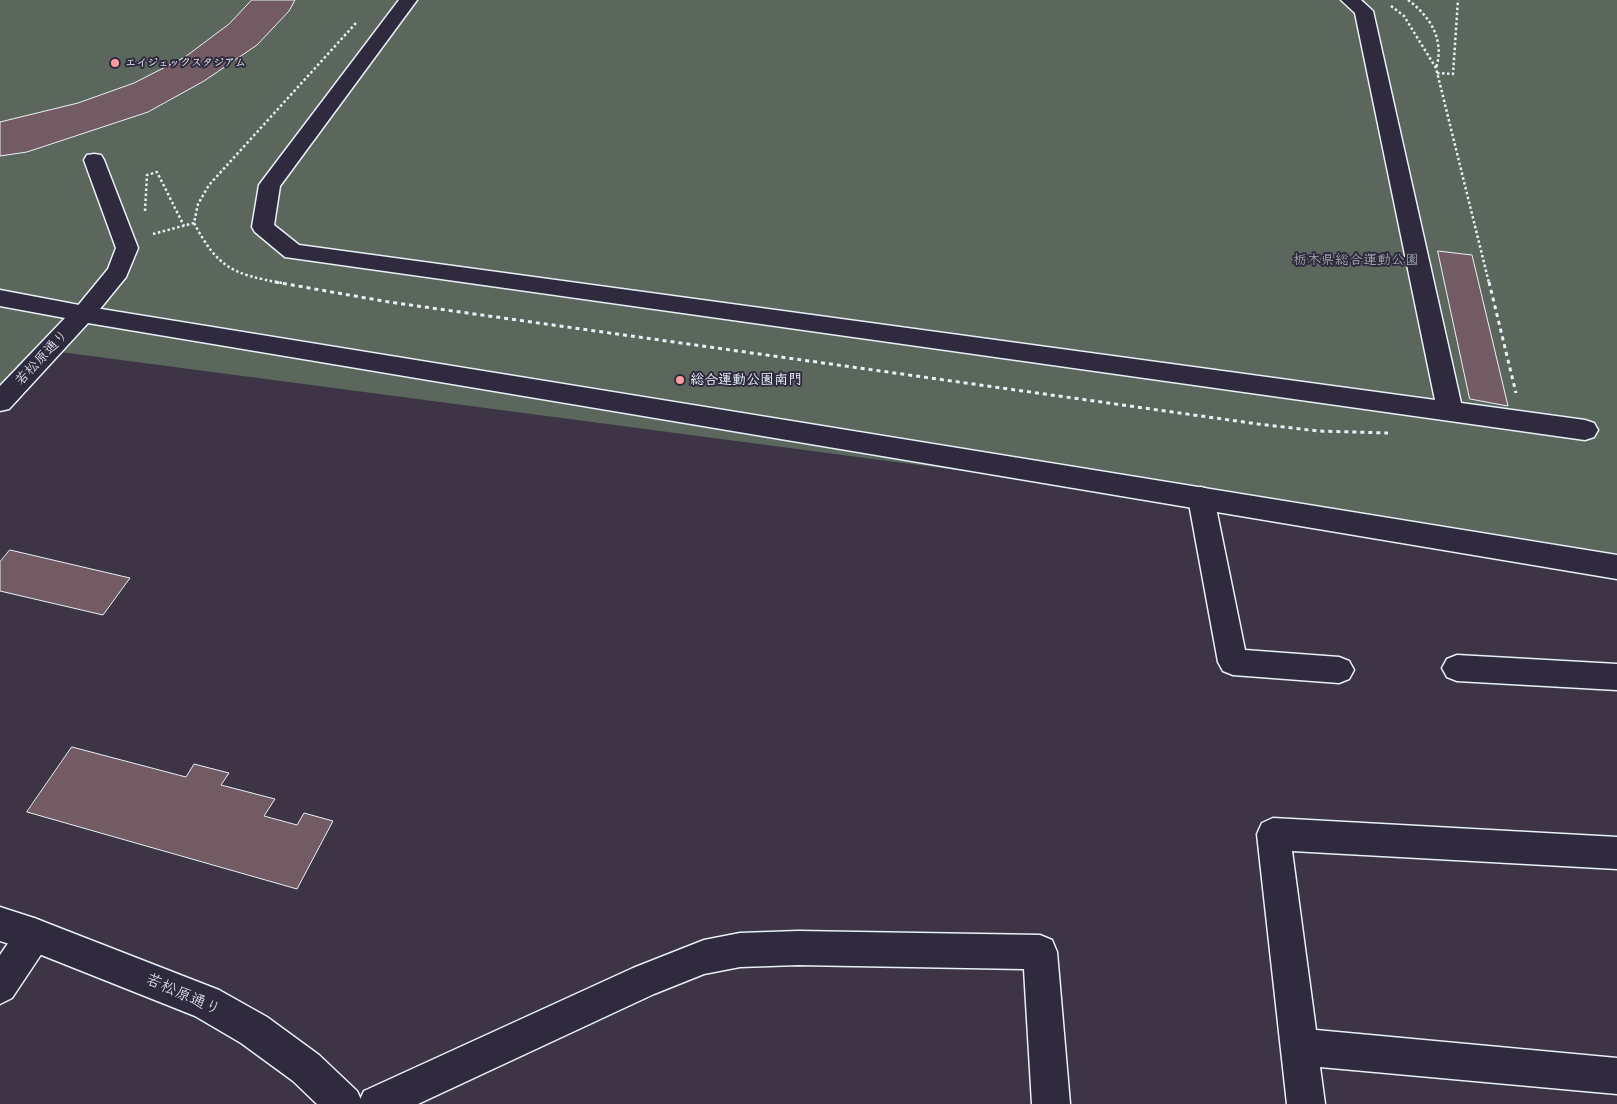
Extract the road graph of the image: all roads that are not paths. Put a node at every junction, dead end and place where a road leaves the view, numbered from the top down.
1 (408, 0) edge
2 (1350, 0) edge
3 (94, 160) dead end
4 (0, 298) edge
5 (83, 314) junction
6 (0, 402) edge
7 (1450, 411) junction
8 (1585, 430) dead end
9 (1201, 498) junction
10 (1617, 567) edge
11 (1457, 668) dead end
12 (1339, 670) dead end
13 (1617, 677) edge
14 (1617, 854) edge
15 (0, 924) edge
16 (34, 936) junction
17 (0, 986) edge
18 (1300, 1048) junction
19 (1617, 1076) edge
20 (344, 1104) edge
21 (377, 1104) edge
22 (1051, 1104) edge
23 (1306, 1104) edge

1 - 7 street
2 - 7 street
3 - 5 street, 若松原通り
4 - 5 street
5 - 6 street, 若松原通り
5 - 9 street
7 - 8 street
9 - 10 street
9 - 12 street
11 - 13 street
14 - 18 street
15 - 16 street, 若松原通り
16 - 17 street
16 - 20 street, 若松原通り
18 - 19 street
18 - 23 street
21 - 22 street

